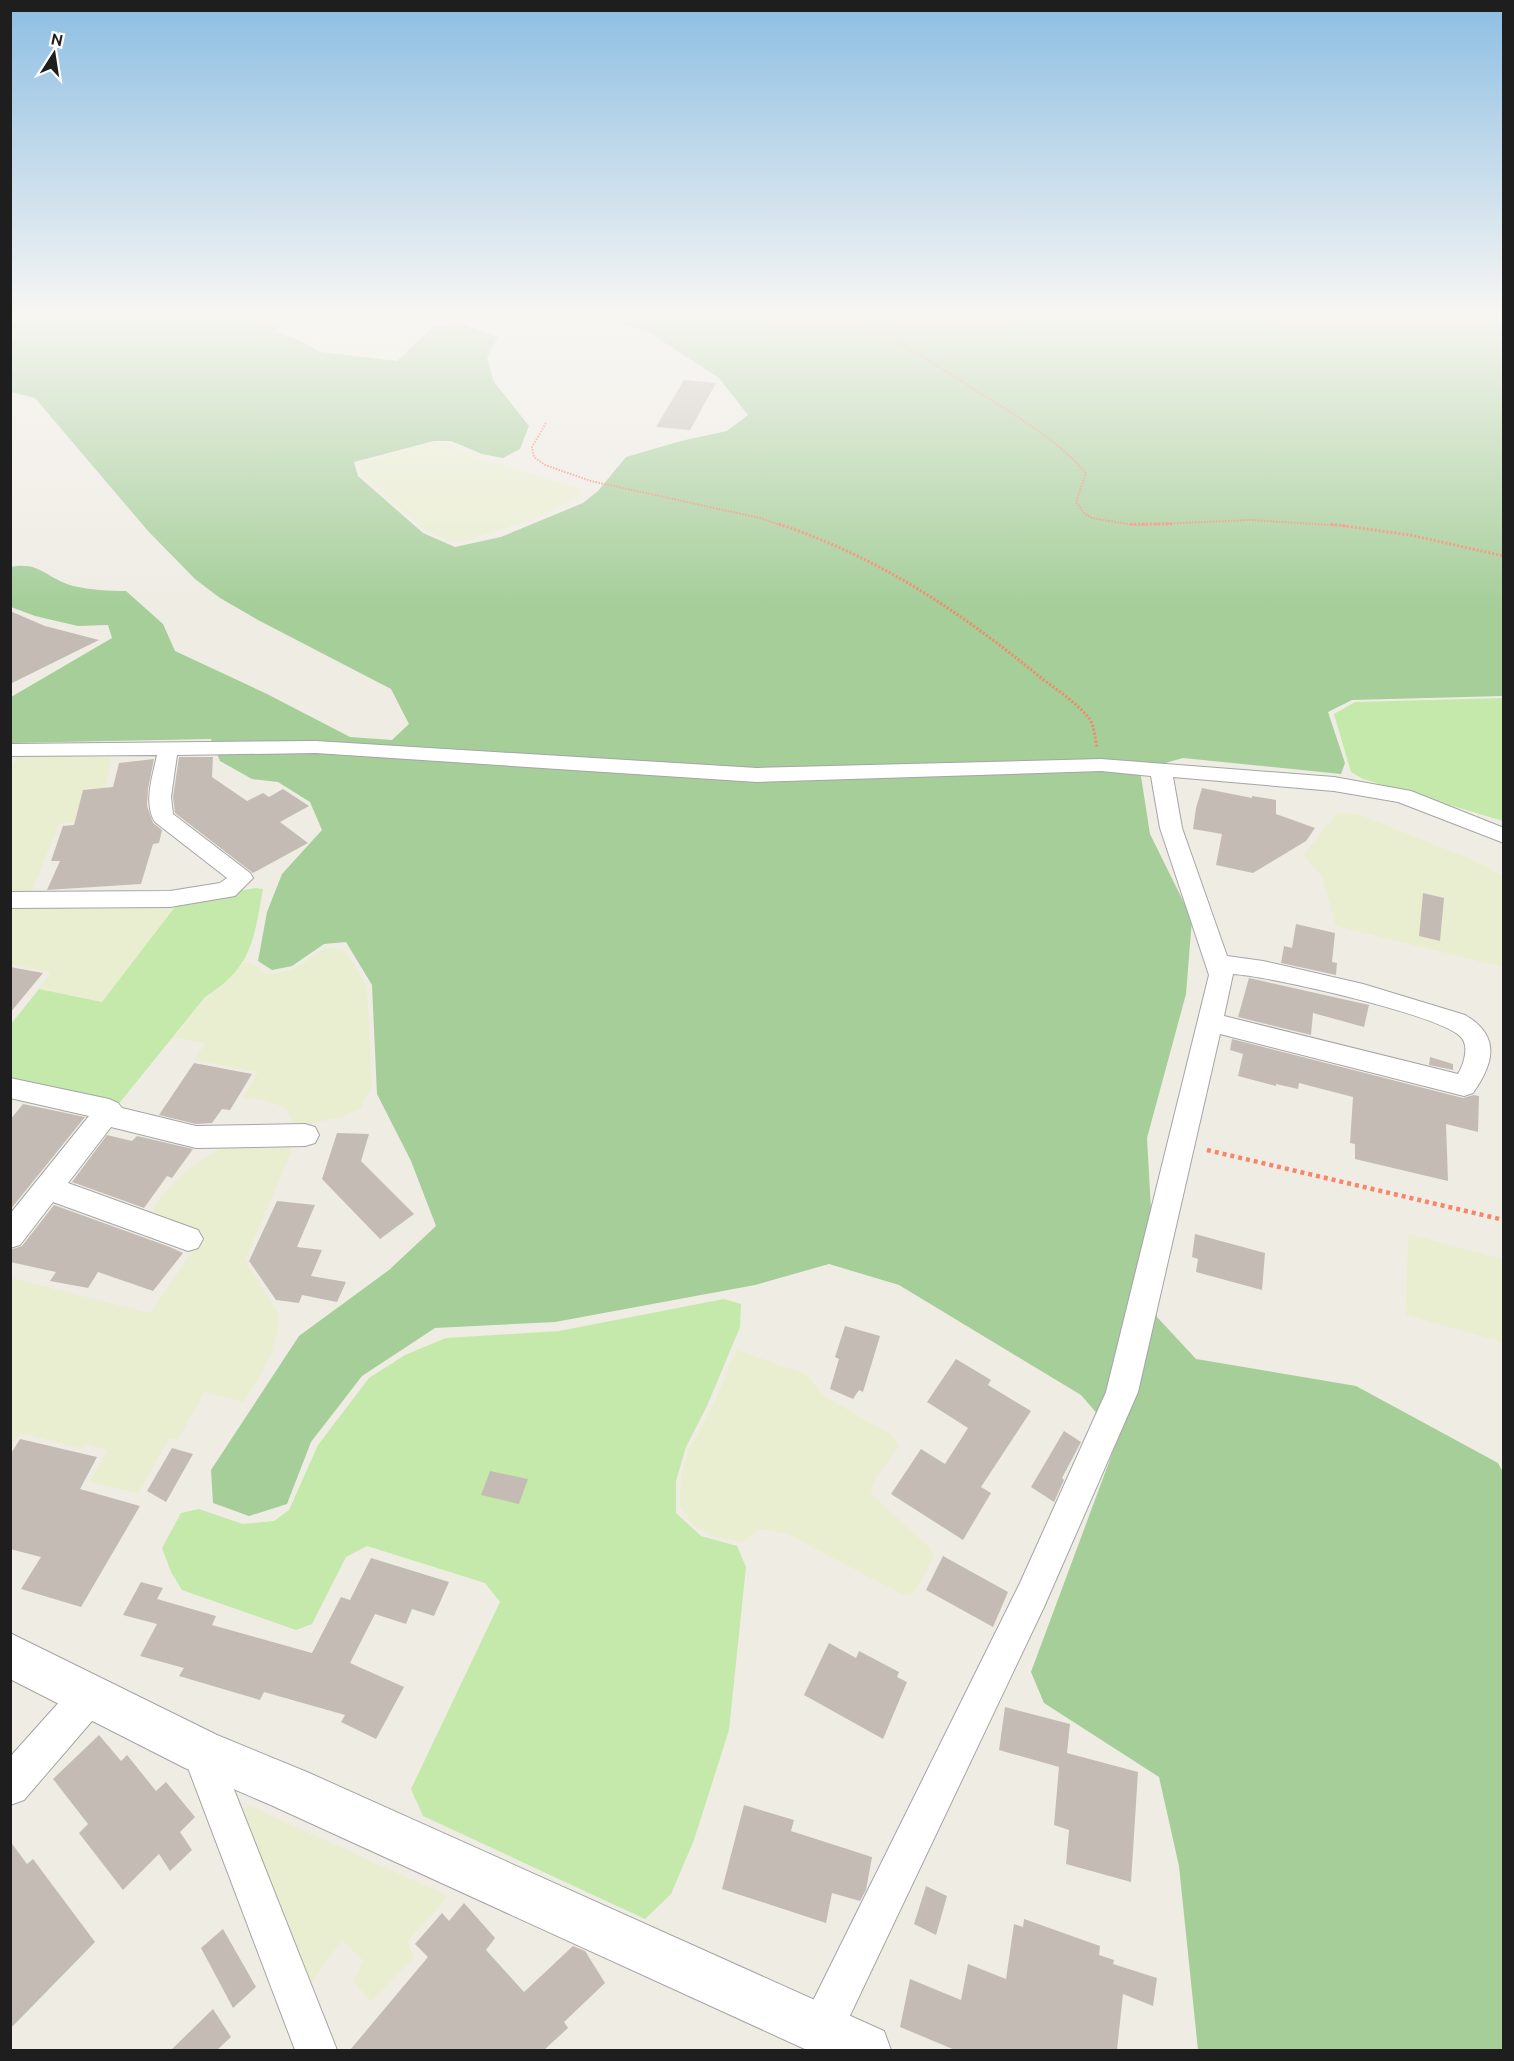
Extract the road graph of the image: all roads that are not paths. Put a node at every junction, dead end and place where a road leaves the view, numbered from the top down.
1 (168, 749) junction
2 (10, 750) edge
3 (1161, 770) junction
4 (1503, 836) edge
5 (10, 900) edge
6 (1218, 965) junction
7 (1210, 1022) junction
8 (10, 1088) edge
9 (105, 1115) junction
10 (305, 1135) dead end
11 (48, 1188) junction
12 (10, 1236) edge
13 (188, 1239) dead end
14 (10, 1655) edge
15 (91, 1694) junction
16 (201, 1752) junction
17 (10, 1786) edge
18 (843, 2040) edge
19 (316, 2050) edge

1 - 2 street
1 - 3 street
1 - 5 street
3 - 4 street
3 - 6 street
6 - 7 street
6 - 7 street
7 - 18 street
8 - 9 street
9 - 10 street
9 - 11 street
11 - 12 street
11 - 13 street
14 - 15 street
15 - 16 street
15 - 17 street
16 - 18 street
16 - 19 street

